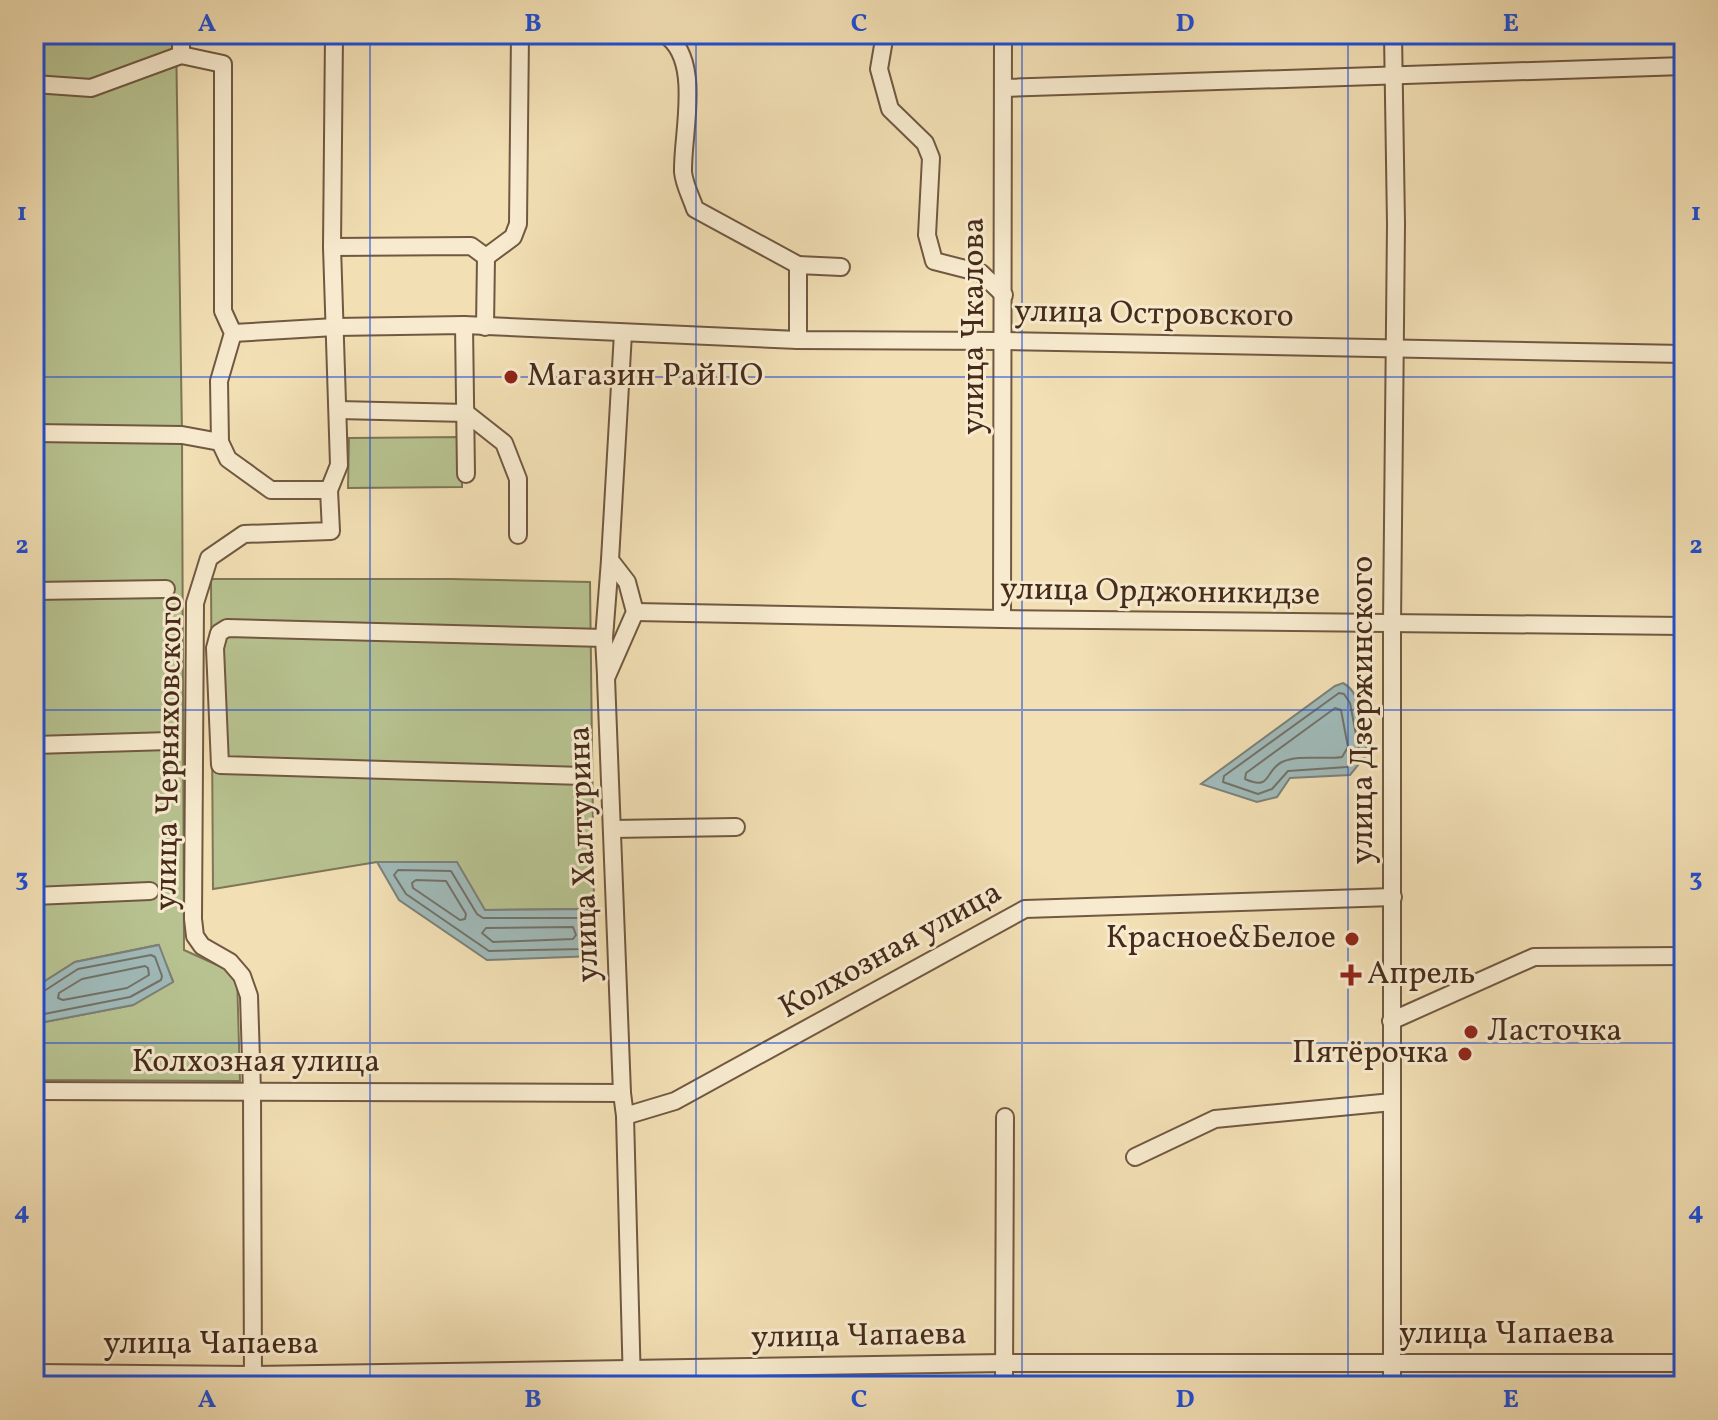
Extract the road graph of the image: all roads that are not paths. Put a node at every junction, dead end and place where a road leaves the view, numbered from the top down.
1 (181, 34) edge
2 (334, 34) edge
3 (520, 34) edge
4 (664, 34) edge
5 (885, 34) edge
6 (1003, 34) edge
7 (1393, 34) edge
8 (181, 55) junction
9 (1684, 66) edge
10 (1393, 74) junction
11 (34, 84) edge
12 (1004, 88) junction
13 (332, 247) junction
14 (486, 257) junction
15 (798, 265) junction
16 (841, 267) dead end
17 (1004, 295) junction
18 (464, 325) junction
19 (335, 327) junction
20 (485, 327) junction
21 (233, 333) junction
22 (623, 333) junction
23 (798, 340) junction
24 (1004, 341) junction
25 (1395, 347) junction
26 (1684, 354) edge
27 (338, 410) junction
28 (466, 413) junction
29 (34, 433) edge
30 (220, 442) junction
31 (466, 474) dead end
32 (329, 490) junction
33 (518, 535) dead end
34 (610, 560) junction
35 (166, 589) dead end
36 (34, 591) edge
37 (635, 612) junction
38 (1002, 619) junction
39 (1392, 624) junction
40 (1684, 626) edge
41 (604, 638) junction
42 (606, 678) junction
43 (170, 741) dead end
44 (34, 745) edge
45 (583, 776) dead end
46 (736, 827) dead end
47 (612, 829) junction
48 (150, 891) dead end
49 (34, 896) edge
50 (1393, 897) junction
51 (1684, 956) edge
52 (1391, 1021) junction
53 (34, 1091) edge
54 (252, 1091) junction
55 (622, 1093) junction
56 (1392, 1102) junction
57 (625, 1116) junction
58 (1005, 1117) dead end
59 (1135, 1157) dead end
60 (1003, 1363) junction
61 (1392, 1363) junction
62 (1684, 1363) edge
63 (632, 1368) junction
64 (34, 1373) edge
65 (253, 1380) edge
66 (632, 1386) edge
67 (1004, 1386) edge
68 (1392, 1386) edge

1 - 8 street
2 - 13 street
3 - 14 street
4 - 15 street
5 - 17 street
6 - 12 street, улица Чкалова
7 - 10 street, улица Дзержинского
8 - 11 street
8 - 21 street
9 - 10 street
10 - 12 street
10 - 25 street, улица Дзержинского
12 - 17 street, улица Чкалова
13 - 14 street
13 - 19 street
14 - 20 street
15 - 16 street
15 - 23 street
17 - 24 street, улица Чкалова
18 - 19 street, улица Островского
18 - 20 street, улица Островского
18 - 28 street
19 - 21 street, улица Островского
19 - 27 street
20 - 22 street, улица Островского
21 - 30 street
22 - 23 street, улица Островского
22 - 34 street
23 - 24 street, улица Островского
24 - 25 street, улица Островского
24 - 38 street, улица Чкалова
25 - 26 street, улица Островского
25 - 39 street, улица Дзержинского
27 - 28 street
27 - 32 street
28 - 31 street
28 - 33 street
29 - 30 street
30 - 32 street
32 - 54 street, улица Черняховского
34 - 37 street
34 - 41 street
35 - 36 street
37 - 38 street, улица Орджоникидзе
37 - 42 street, улица Халтурина
38 - 39 street, улица Орджоникидзе
39 - 40 street, улица Орджоникидзе
39 - 50 street, улица Дзержинского
41 - 42 street
41 - 45 street
42 - 47 street, улица Халтурина
43 - 44 street
46 - 47 street
47 - 55 street, улица Халтурина
48 - 49 street
50 - 52 street, улица Дзержинского
50 - 57 street, Колхозная улица
51 - 52 street
52 - 56 street, улица Дзержинского
53 - 54 street, Колхозная улица
54 - 55 street, Колхозная улица
54 - 65 street, улица Черняховского
55 - 57 street, улица Халтурина
56 - 59 street
56 - 61 street, улица Дзержинского
57 - 63 street, улица Халтурина
58 - 60 street
60 - 61 street, улица Чапаева
60 - 63 street, улица Чапаева
60 - 67 street
61 - 62 street, улица Чапаева
61 - 68 street, улица Дзержинского
63 - 65 street, улица Чапаева
63 - 66 street, улица Халтурина
64 - 65 street, улица Чапаева

